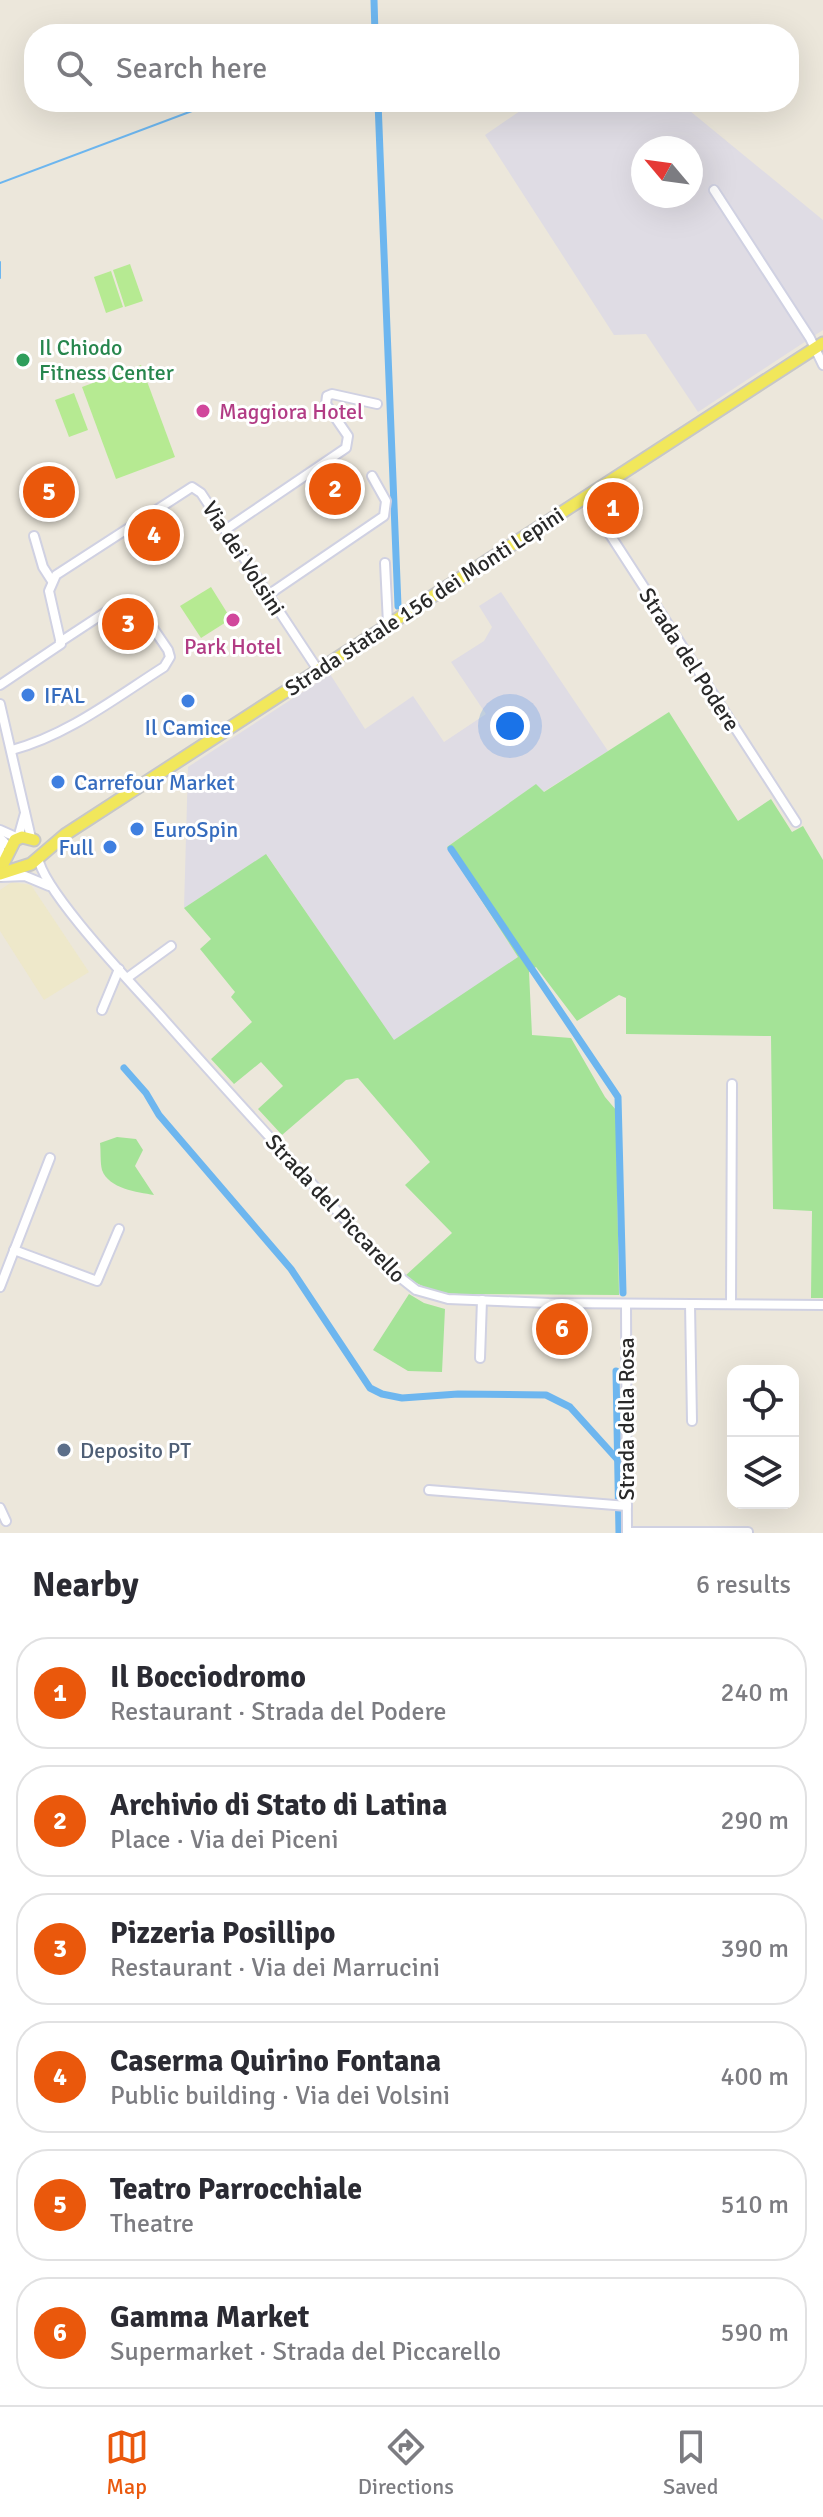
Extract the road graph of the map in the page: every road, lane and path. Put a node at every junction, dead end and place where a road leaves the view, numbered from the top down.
1 (714, 190) dead end
2 (819, 346) edge
3 (823, 365) edge
4 (377, 404) dead end
5 (372, 476) dead end
6 (585, 496) junction
7 (225, 530) junction
8 (34, 536) dead end
9 (385, 563) dead end
10 (52, 581) junction
11 (268, 595) junction
12 (388, 624) junction
13 (61, 644) junction
14 (318, 670) junction
15 (0, 677) edge
16 (0, 685) edge
17 (0, 704) edge
18 (12, 750) junction
19 (25, 808) junction
20 (796, 822) dead end
21 (0, 830) edge
22 (66, 834) junction
23 (0, 838) edge
24 (18, 838) junction
25 (33, 839) junction
26 (54, 843) junction
27 (5, 850) edge
28 (38, 857) junction
29 (24, 865) junction
30 (0, 874) edge
31 (43, 880) junction
32 (171, 946) dead end
33 (119, 969) junction
34 (127, 978) junction
35 (102, 1010) dead end
36 (732, 1084) dead end
37 (50, 1158) dead end
38 (119, 1229) dead end
39 (14, 1250) junction
40 (0, 1287) edge
41 (482, 1300) junction
42 (626, 1304) junction
43 (690, 1304) junction
44 (731, 1304) junction
45 (823, 1305) edge
46 (480, 1358) dead end
47 (692, 1421) dead end
48 (429, 1490) dead end
49 (627, 1506) junction
50 (0, 1508) edge
51 (6, 1521) dead end
52 (627, 1532) edge
53 (748, 1532) edge

1 - 2 street
2 - 3 street
2 - 6 main road, Strada statale 156 dei Monti Lepini
4 - 7 street
5 - 11 street
6 - 12 main road, Strada statale 156 dei Monti Lepini
6 - 20 street, Strada del Podere
7 - 10 street, Via dei Volsini
7 - 11 street, Via dei Volsini
8 - 10 street
9 - 12 street
10 - 13 street
11 - 14 street, Via dei Volsini
12 - 14 main road, Strada statale 156 dei Monti Lepini
13 - 15 street
13 - 16 street
13 - 18 street
14 - 22 main road, Strada statale 156 dei Monti Lepini
17 - 18 street
18 - 19 street
19 - 24 street
19 - 25 street
21 - 24 street
22 - 25 main road, Strada statale 156 dei Monti Lepini
22 - 26 main road, Strada statale 156 dei Monti Lepini
23 - 27 street
24 - 25 main road, Strada statale 156 dei Monti Lepini
24 - 27 main road
25 - 28 main road
26 - 28 main road, Strada statale 156 dei Monti Lepini
26 - 31 street
27 - 29 main road
27 - 30 main road
28 - 29 main road, Strada statale 156 dei Monti Lepini
28 - 31 street, Strada del Piccarello
29 - 30 main road, Strada statale 156 dei Monti Lepini
29 - 31 street, Strada del Piccarello
30 - 31 street
31 - 33 street, Strada del Piccarello
32 - 34 street
33 - 34 street, Strada del Piccarello
33 - 35 street
34 - 41 street, Strada del Piccarello
36 - 44 street
37 - 39 street
38 - 39 street
39 - 40 street
41 - 42 street, Strada del Piccarello
41 - 46 street
42 - 43 street, Strada del Piccarello
42 - 49 street, Strada della Rosa
43 - 44 street, Strada del Piccarello
43 - 47 street
44 - 45 street, Strada del Piccarello
48 - 49 street
49 - 52 street, Strada della Rosa
50 - 51 street
52 - 53 street

